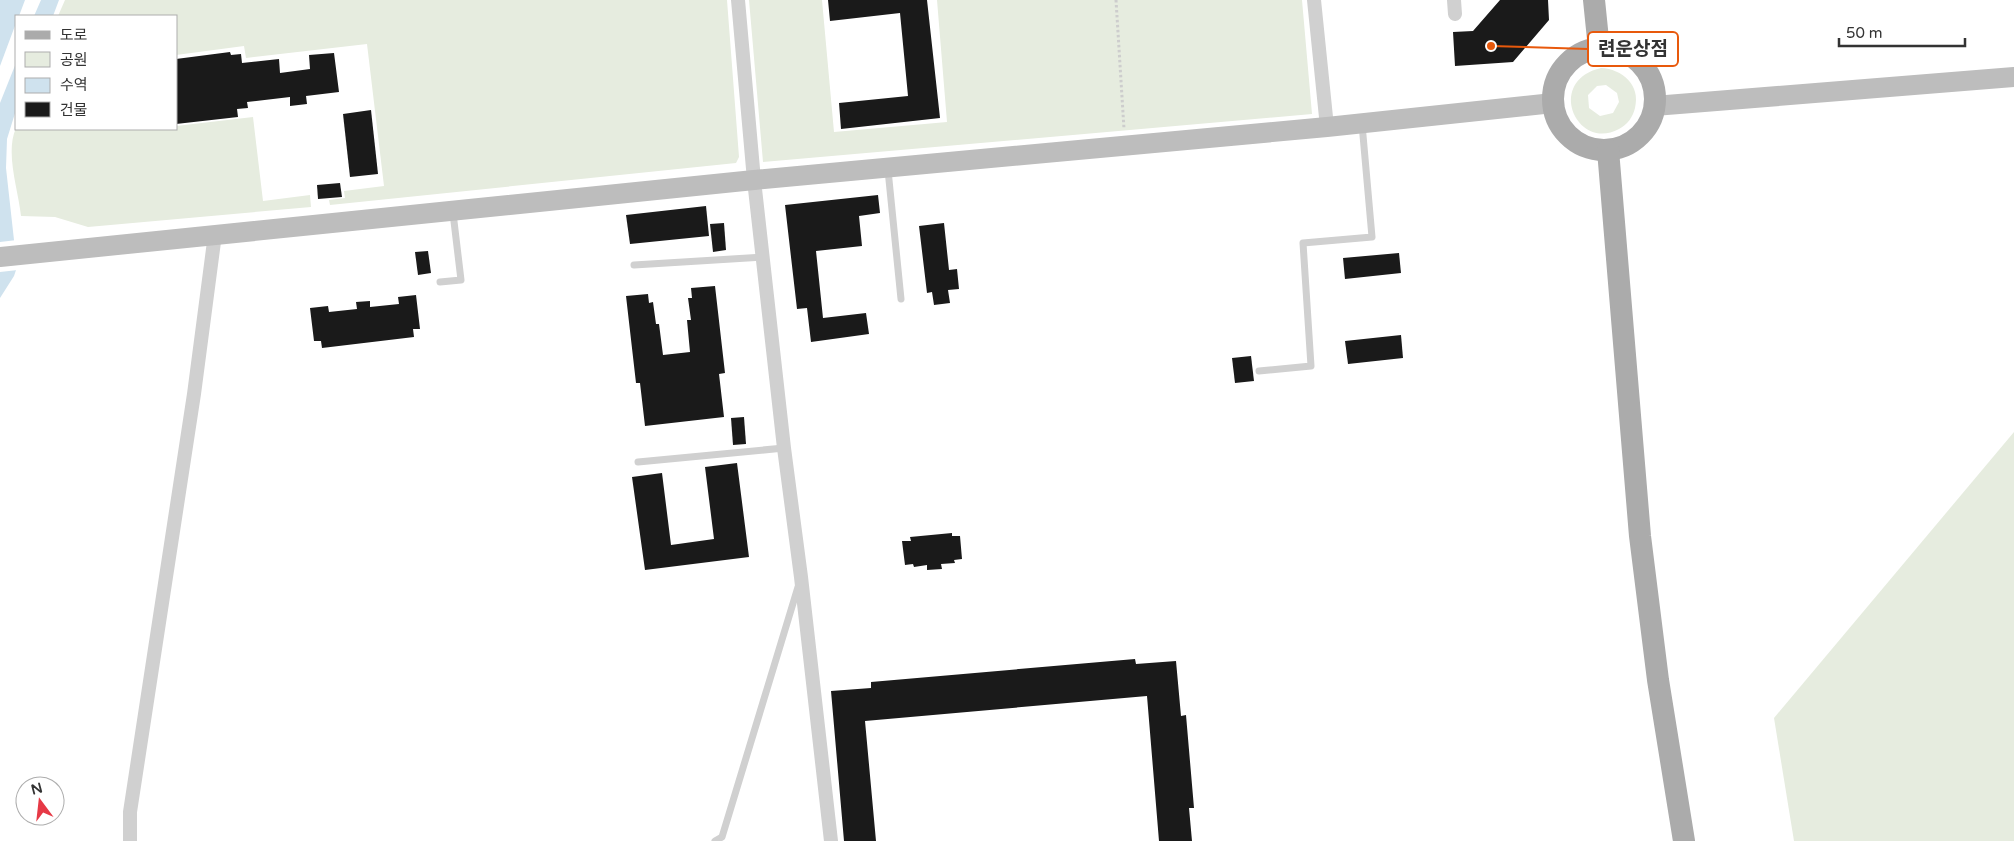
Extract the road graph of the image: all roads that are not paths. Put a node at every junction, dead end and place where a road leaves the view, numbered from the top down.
1 (738, 0) edge
2 (1314, 0) edge
3 (1594, 0) edge
4 (1599, 49) junction
5 (2014, 77) edge
6 (1553, 102) junction
7 (1654, 106) junction
8 (1362, 124) junction
9 (1327, 127) junction
10 (1608, 150) junction
11 (888, 167) junction
12 (754, 180) junction
13 (453, 210) junction
14 (216, 234) junction
15 (0, 257) edge
16 (764, 257) junction
17 (634, 265) dead end
18 (440, 282) dead end
19 (901, 299) dead end
20 (1259, 371) dead end
21 (784, 448) junction
22 (638, 462) dead end
23 (801, 577) junction
24 (130, 841) edge
25 (714, 841) edge
26 (831, 841) edge
27 (1684, 841) edge

1 - 12 street
2 - 9 street
3 - 4 main road
4 - 6 main road
4 - 7 main road
5 - 7 street
6 - 8 street
6 - 10 main road
7 - 10 main road
8 - 9 street
8 - 20 lane
9 - 11 street
10 - 27 main road
11 - 12 street
11 - 19 lane
12 - 13 street
12 - 16 street
13 - 14 street
13 - 18 lane
14 - 15 street
14 - 24 street
16 - 17 lane
16 - 21 street
21 - 22 lane
21 - 23 street
23 - 25 lane
23 - 26 street

